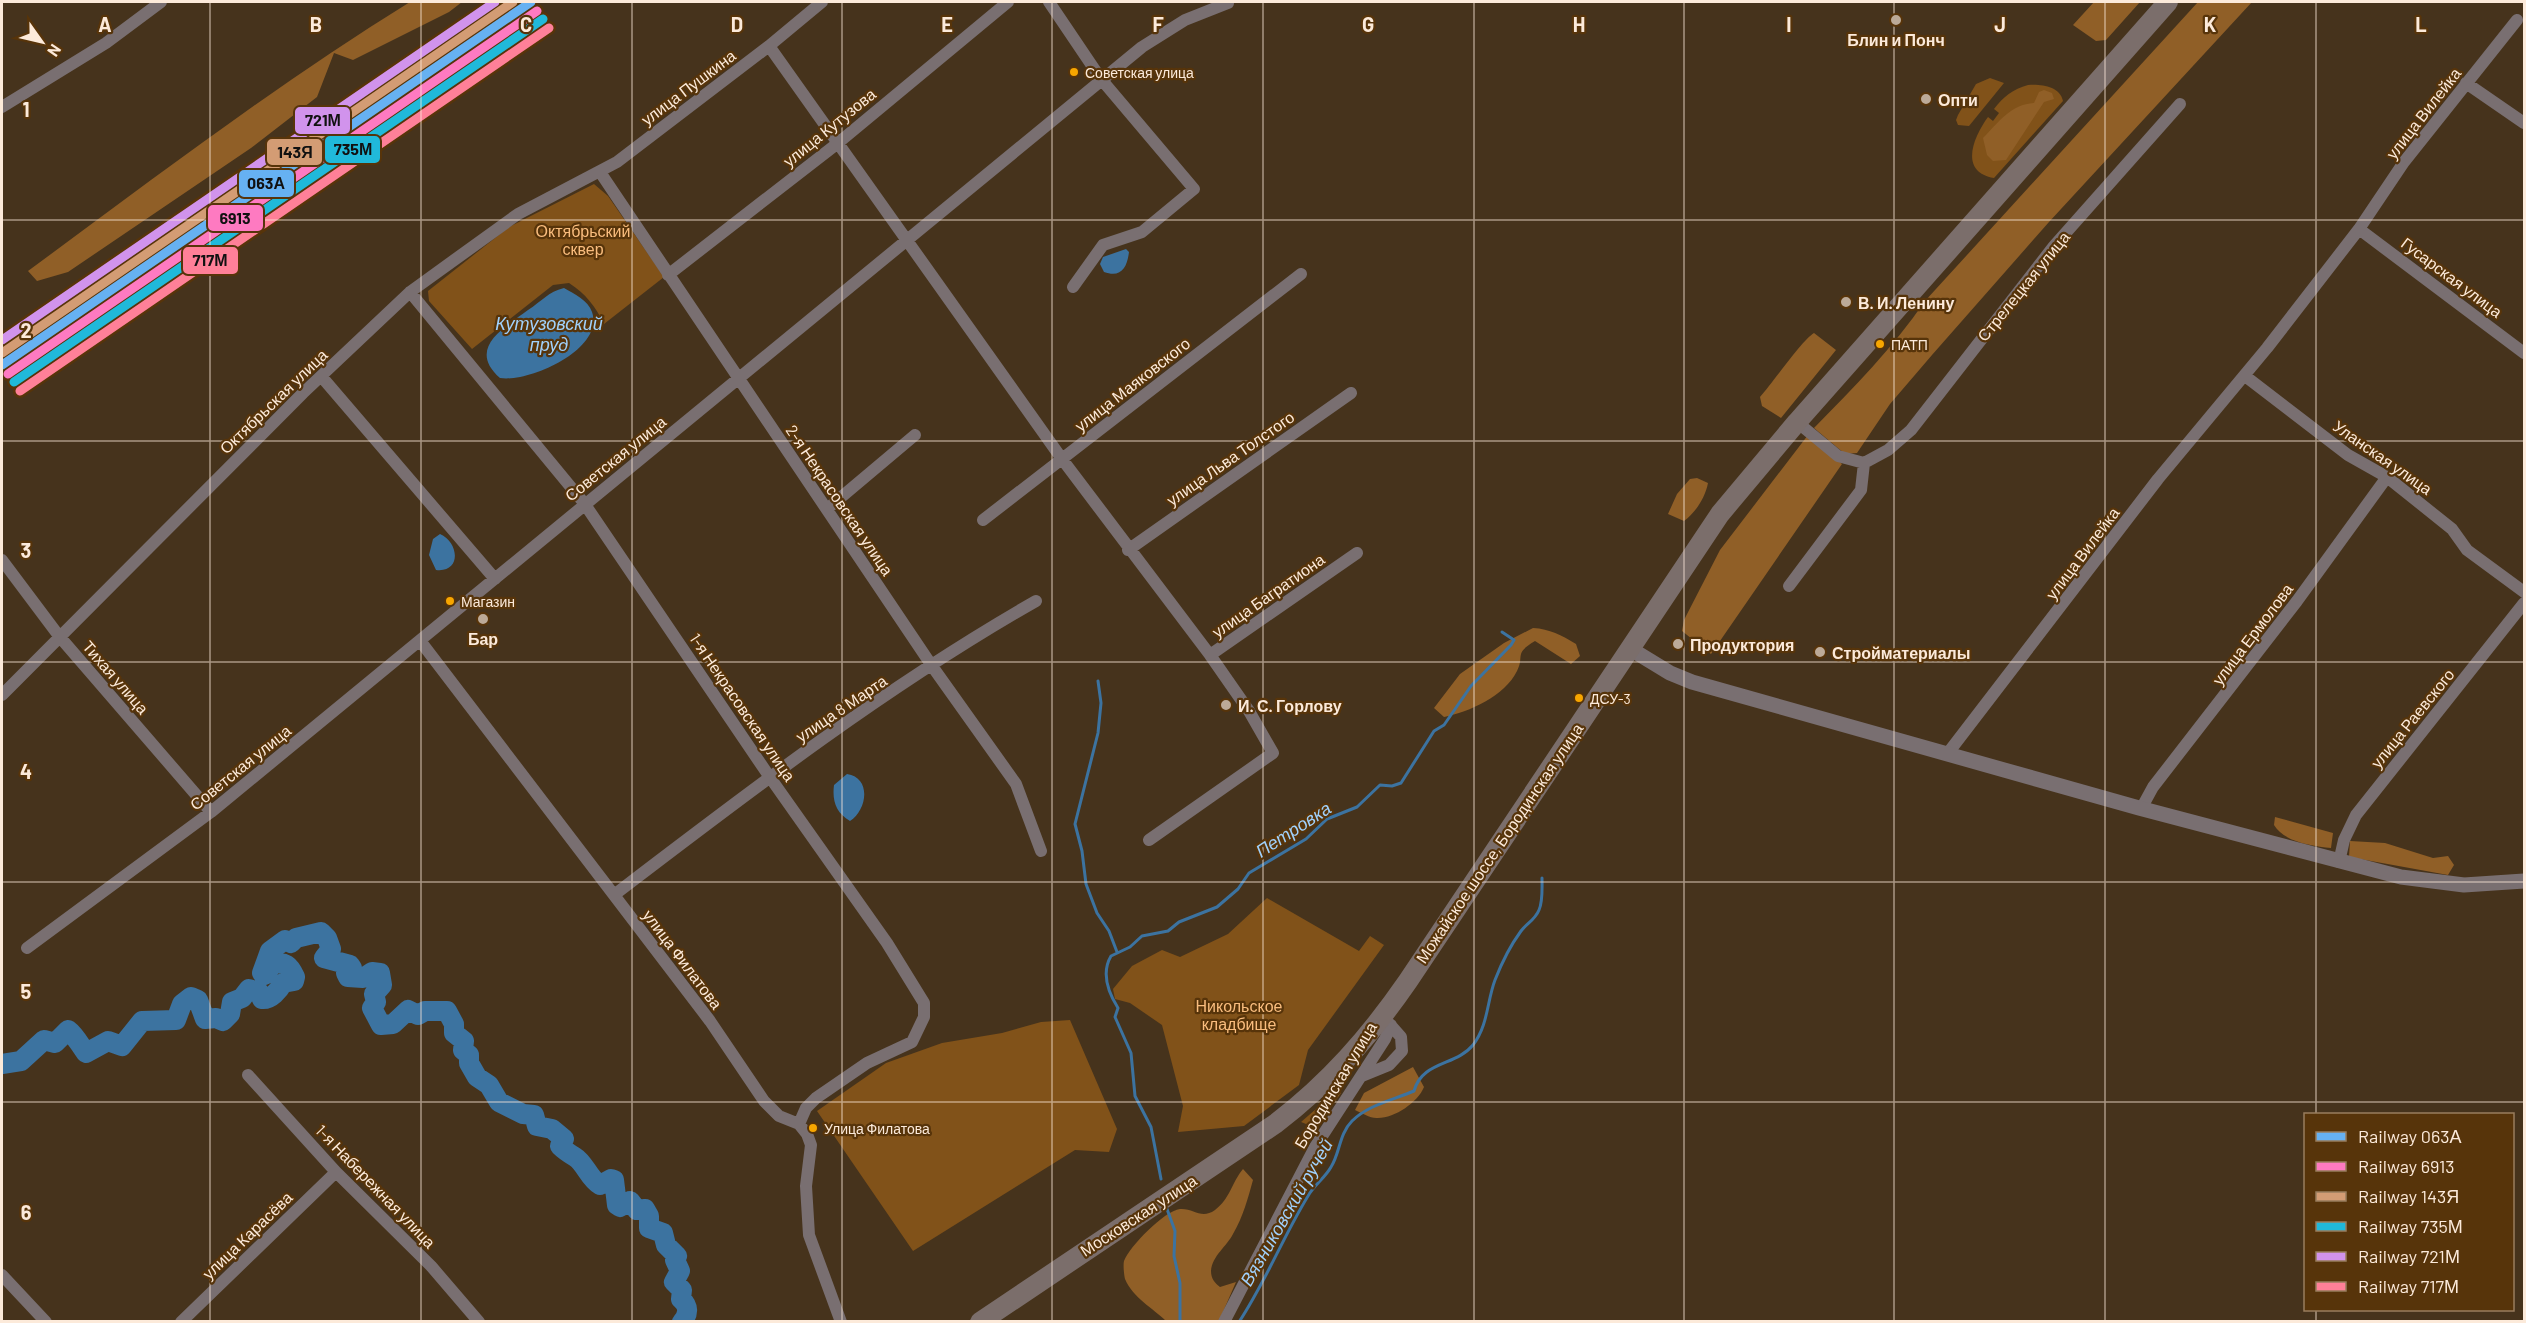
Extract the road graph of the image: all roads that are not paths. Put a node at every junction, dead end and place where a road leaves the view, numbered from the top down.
1 (160, 2) edge
2 (822, 2) edge
3 (1008, 2) edge
4 (1049, 2) edge
5 (2168, 2) edge
6 (1228, 3) dead end
7 (2517, 20) dead end
8 (769, 46) junction
9 (1101, 79) junction
10 (2466, 83) junction
11 (2180, 104) dead end
12 (2, 107) edge
13 (2524, 123) edge
14 (838, 143) junction
15 (600, 172) junction
16 (2359, 229) junction
17 (905, 240) junction
18 (1301, 274) dead end
19 (668, 275) junction
20 (1073, 287) dead end
21 (410, 292) junction
22 (2524, 354) edge
23 (321, 376) junction
24 (2245, 376) junction
25 (738, 379) junction
26 (1351, 393) dead end
27 (1797, 422) junction
28 (915, 435) dead end
29 (1062, 459) junction
30 (1864, 463) junction
31 (2387, 477) junction
32 (584, 503) junction
33 (827, 509) junction
34 (983, 520) dead end
35 (1128, 550) junction
36 (1357, 553) dead end
37 (2, 560) edge
38 (495, 579) junction
39 (1789, 586) dead end
40 (2524, 592) edge
41 (1036, 601) dead end
42 (2524, 603) edge
43 (59, 636) junction
44 (421, 642) junction
45 (1629, 648) junction
46 (1210, 655) junction
47 (932, 666) junction
48 (2, 695) edge
49 (1948, 753) junction
50 (769, 776) junction
51 (2141, 809) junction
52 (211, 812) junction
53 (1149, 840) dead end
54 (1041, 851) dead end
55 (2338, 862) junction
56 (2524, 881) edge
57 (614, 895) junction
58 (27, 948) dead end
59 (1387, 1021) junction
60 (248, 1075) dead end
61 (1362, 1076) junction
62 (1296, 1108) joint
63 (799, 1124) junction
64 (336, 1172) junction
65 (2, 1275) edge
66 (46, 1322) edge
67 (181, 1322) edge
68 (479, 1322) edge
69 (841, 1322) edge
70 (980, 1322) edge
71 (1224, 1322) edge

1 - 12 street
2 - 8 street, улица Пушкина
3 - 14 street, улица Кутузова
4 - 9 street
5 - 27 main road, Можайское шоссе, Бородинская улица
6 - 9 street, Советская улица
7 - 10 street, улица Вилейка
8 - 14 street
8 - 15 street, улица Пушкина
9 - 17 street, Советская улица
9 - 20 street
10 - 13 street
10 - 16 street, улица Вилейка
11 - 30 street, Стрелецкая улица
14 - 17 street
14 - 19 street, улица Кутузова
15 - 19 street, 2-я Некрасовская улица
15 - 21 street, Октябрьская улица
16 - 22 street, Гусарская улица
16 - 24 street, улица Вилейка
17 - 25 street, Советская улица
17 - 29 street
18 - 29 street, улица Маяковского
19 - 25 street, 2-я Некрасовская улица
21 - 23 street, Октябрьская улица
21 - 32 street, 1-я Некрасовская улица
23 - 38 street
23 - 43 street, Октябрьская улица
24 - 31 street, Уланская улица
24 - 49 street, улица Вилейка
25 - 32 street, Советская улица
25 - 33 street, 2-я Некрасовская улица
26 - 35 street, улица Льва Толстого
27 - 30 street
27 - 45 main road, Можайское шоссе, Бородинская улица
28 - 33 street
29 - 34 street, улица Маяковского
29 - 35 street
30 - 39 street
31 - 40 street, Уланская улица
31 - 51 street, улица Ермолова
32 - 38 street, Советская улица
32 - 50 street, 1-я Некрасовская улица
33 - 47 street, 2-я Некрасовская улица
35 - 46 street
36 - 46 street, улица Багратиона
37 - 43 street, Тихая улица
38 - 44 street, Советская улица
41 - 47 street, улица 8 Марта
42 - 55 street, улица Раевского
43 - 48 street, Октябрьская улица
43 - 52 street, Тихая улица
44 - 52 street, Советская улица
44 - 57 street, улица Филатова
45 - 49 street
45 - 59 main road, Можайское шоссе, Бородинская улица
46 - 53 street, улица Багратиона
47 - 50 street, улица 8 Марта
47 - 54 street, 2-я Некрасовская улица
49 - 51 street
50 - 57 street, улица 8 Марта
50 - 63 street, 1-я Некрасовская улица
51 - 55 street
52 - 58 street, Советская улица
55 - 56 street
57 - 63 street, улица Филатова
59 - 61 street, Бородинская улица
59 - 61 street
59 - 62 main road, Можайское шоссе, Бородинская улица
60 - 64 street, 1-я Набережная улица
61 - 71 street, Бородинская улица
62 - 70 main road, Московская улица
63 - 69 street
64 - 67 street, улица Карасёва
64 - 68 street, 1-я Набережная улица
65 - 66 street

